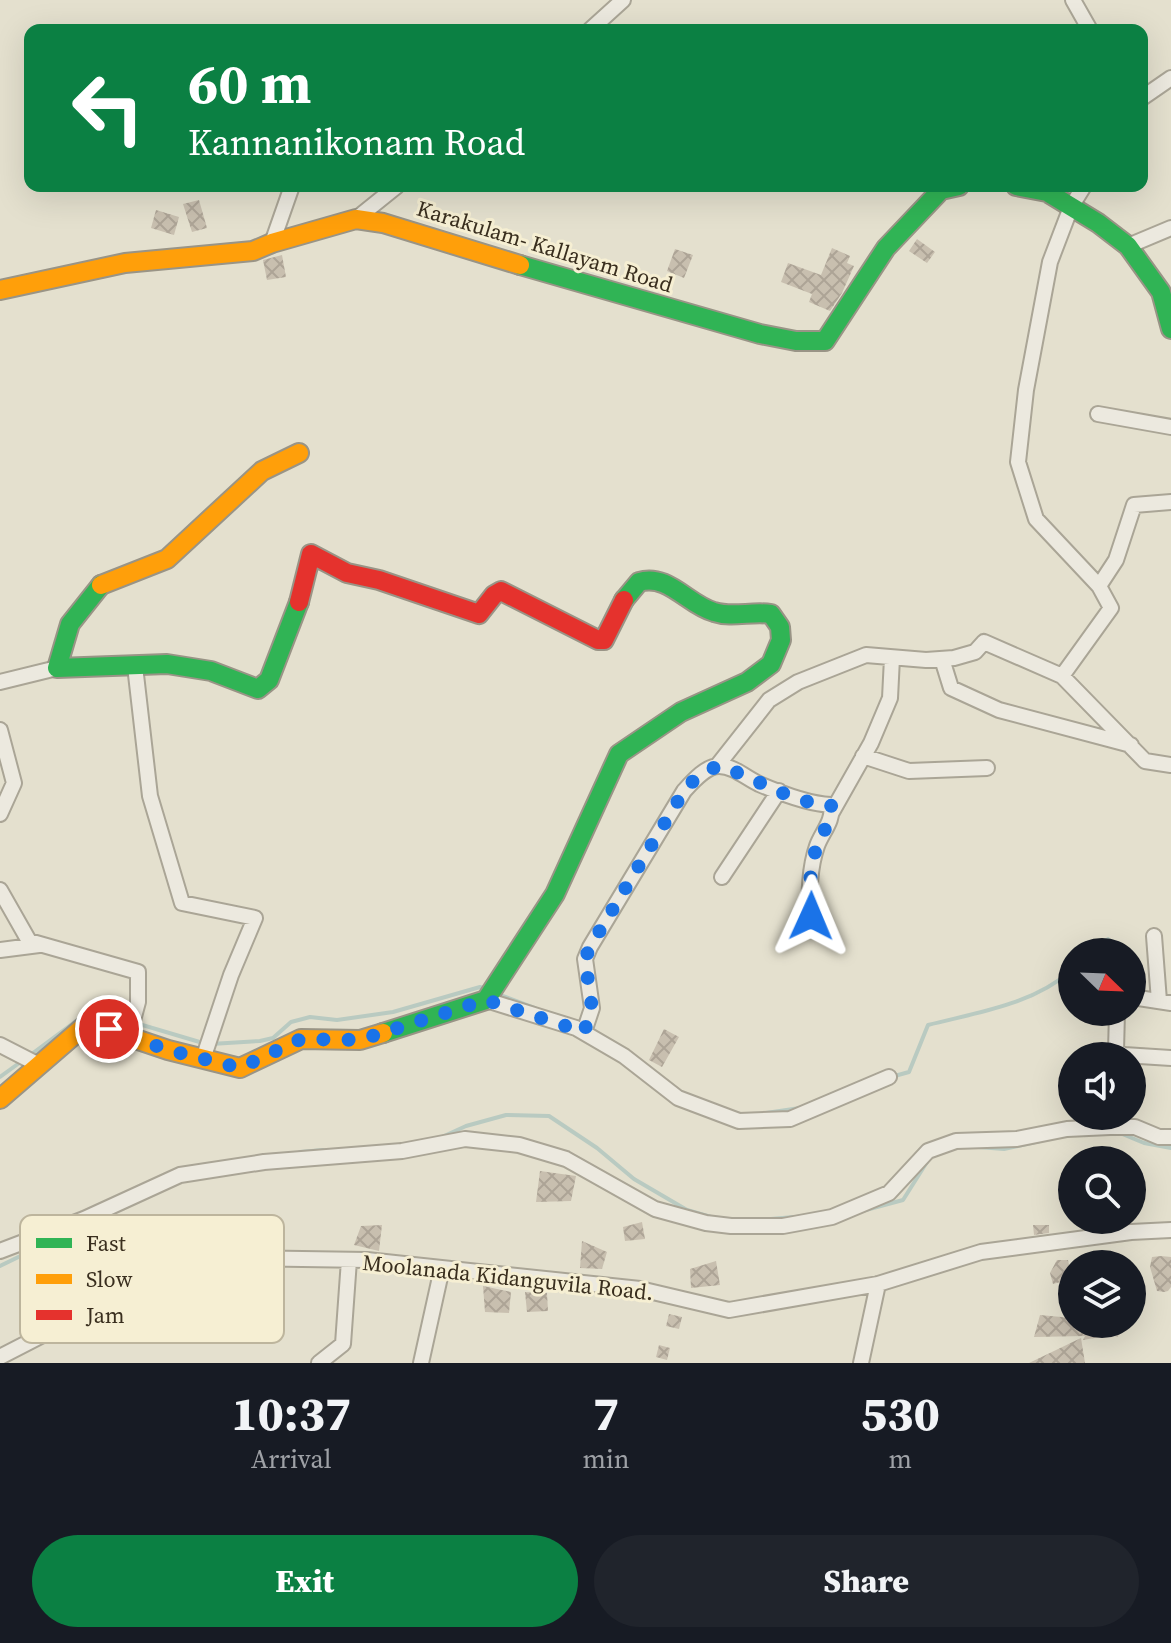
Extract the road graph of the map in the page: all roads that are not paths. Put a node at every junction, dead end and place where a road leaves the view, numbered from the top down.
1 (623, 0) edge
2 (1073, 0) edge
3 (597, 24) edge
4 (1087, 24) edge
5 (1171, 78) edge
6 (1148, 94) edge
7 (290, 192) edge
8 (390, 192) edge
9 (939, 192) edge
10 (1047, 192) edge
11 (1080, 192) edge
12 (1071, 207) junction
13 (356, 219) junction
14 (1171, 228) edge
15 (272, 243) junction
16 (1128, 246) junction
17 (0, 290) edge
18 (1171, 329) edge
19 (1098, 414) dead end
20 (1171, 427) edge
21 (299, 453) dead end
22 (1171, 502) edge
23 (1099, 586) junction
24 (892, 658) junction
25 (942, 659) junction
26 (135, 666) junction
27 (57, 668) junction
28 (1062, 676) junction
29 (0, 682) edge
30 (0, 730) edge
31 (1131, 745) junction
32 (863, 756) junction
33 (1171, 765) edge
34 (717, 766) junction
35 (987, 768) dead end
36 (779, 791) junction
37 (832, 812) junction
38 (0, 814) edge
39 (722, 877) dead end
40 (0, 890) edge
41 (811, 916) dead end
42 (1154, 936) dead end
43 (42, 945) junction
44 (0, 950) edge
45 (490, 994) junction
46 (1165, 1002) edge
47 (132, 1026) junction
48 (585, 1029) junction
49 (0, 1045) edge
50 (1146, 1056) edge
51 (1171, 1058) edge
52 (203, 1059) junction
53 (39, 1065) junction
54 (889, 1077) dead end
55 (0, 1099) edge
56 (1062, 1130) edge
57 (1142, 1130) edge
58 (1171, 1137) edge
59 (93, 1215) edge
60 (1171, 1230) edge
61 (20, 1243) edge
62 (0, 1251) edge
63 (284, 1259) edge
64 (349, 1260) junction
65 (442, 1268) junction
66 (878, 1284) junction
67 (27, 1343) edge
68 (0, 1357) edge
69 (319, 1363) edge
70 (421, 1363) edge
71 (861, 1363) edge

1 - 3 street
2 - 4 street
5 - 6 street
7 - 15 street
8 - 13 street
9 - 13 street, Karakulam- Kallayam Road
10 - 12 street
11 - 12 street
12 - 16 street
12 - 23 street
13 - 15 street, Karakulam- Kallayam Road
14 - 16 street
15 - 17 street, Karakulam- Kallayam Road
16 - 18 street
19 - 20 street
21 - 27 street
22 - 23 street
23 - 28 street
24 - 25 street
24 - 32 street
24 - 34 street
25 - 28 street
25 - 31 street
26 - 27 street
26 - 45 street
26 - 52 street
27 - 29 street
28 - 31 street
30 - 38 street
31 - 33 street
32 - 35 street
32 - 37 street
34 - 36 street
34 - 48 street
36 - 37 street
36 - 39 street
37 - 41 street
40 - 43 street
42 - 46 street
43 - 44 street
43 - 47 street
45 - 48 street
45 - 52 street
47 - 52 street
47 - 53 street
48 - 54 street
49 - 53 street
50 - 51 street
53 - 55 street
56 - 59 street
57 - 58 street
60 - 66 street, Moolanada Kidanguvila Road.
61 - 62 street
63 - 64 street, Moolanada Kidanguvila Road.
64 - 65 street, Moolanada Kidanguvila Road.
64 - 69 street
65 - 66 street, Moolanada Kidanguvila Road.
65 - 70 street
66 - 71 street
67 - 68 street, Moolanada Kidanguvila Road.

